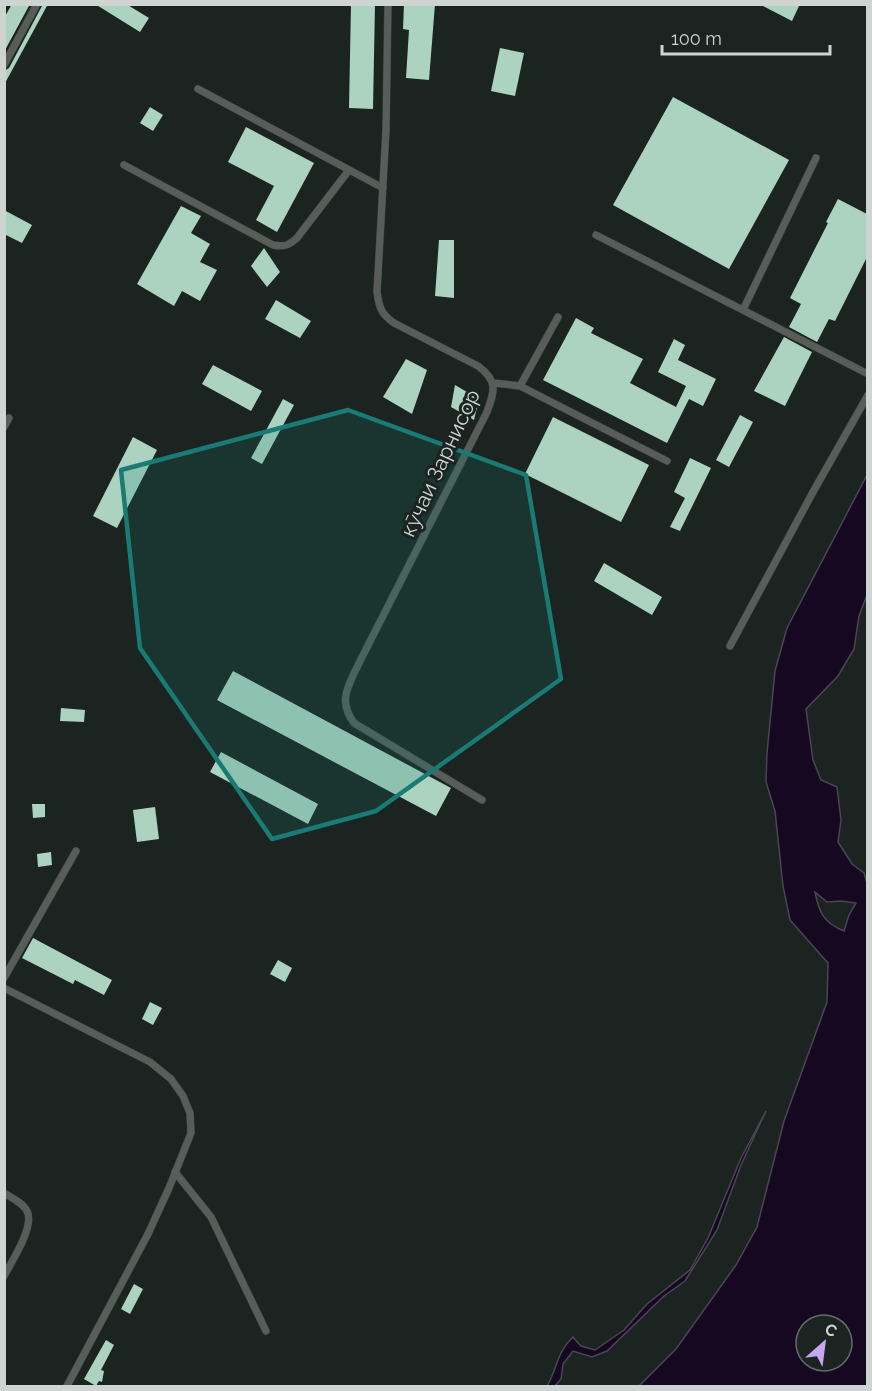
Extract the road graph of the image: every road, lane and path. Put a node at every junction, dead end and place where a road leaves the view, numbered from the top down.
1 (37, 4) edge
2 (388, 4) edge
3 (4, 65) edge
4 (198, 89) dead end
5 (816, 158) dead end
6 (124, 165) dead end
7 (349, 170) junction
8 (383, 188) junction
9 (596, 235) dead end
10 (743, 310) junction
11 (558, 317) dead end
12 (867, 374) edge
13 (494, 383) junction
14 (520, 386) junction
15 (867, 395) edge
16 (9, 418) dead end
17 (4, 427) edge
18 (667, 461) dead end
19 (729, 646) dead end
20 (482, 800) dead end
21 (76, 851) dead end
22 (4, 978) edge
23 (4, 988) edge
24 (175, 1172) junction
25 (4, 1193) edge
26 (4, 1276) edge
27 (266, 1331) dead end
28 (67, 1386) edge

1 - 3 lane
2 - 8 lane, кӯчаи Зарнисор
4 - 7 lane
5 - 10 lane
6 - 7 lane
7 - 8 lane
8 - 13 lane, кӯчаи Зарнисор
9 - 10 lane
10 - 12 lane
11 - 14 lane
13 - 14 lane
13 - 20 lane, кӯчаи Зарнисор
14 - 18 lane
15 - 19 lane
16 - 17 lane
21 - 22 lane
23 - 24 lane
24 - 27 lane
24 - 28 lane
25 - 26 lane

